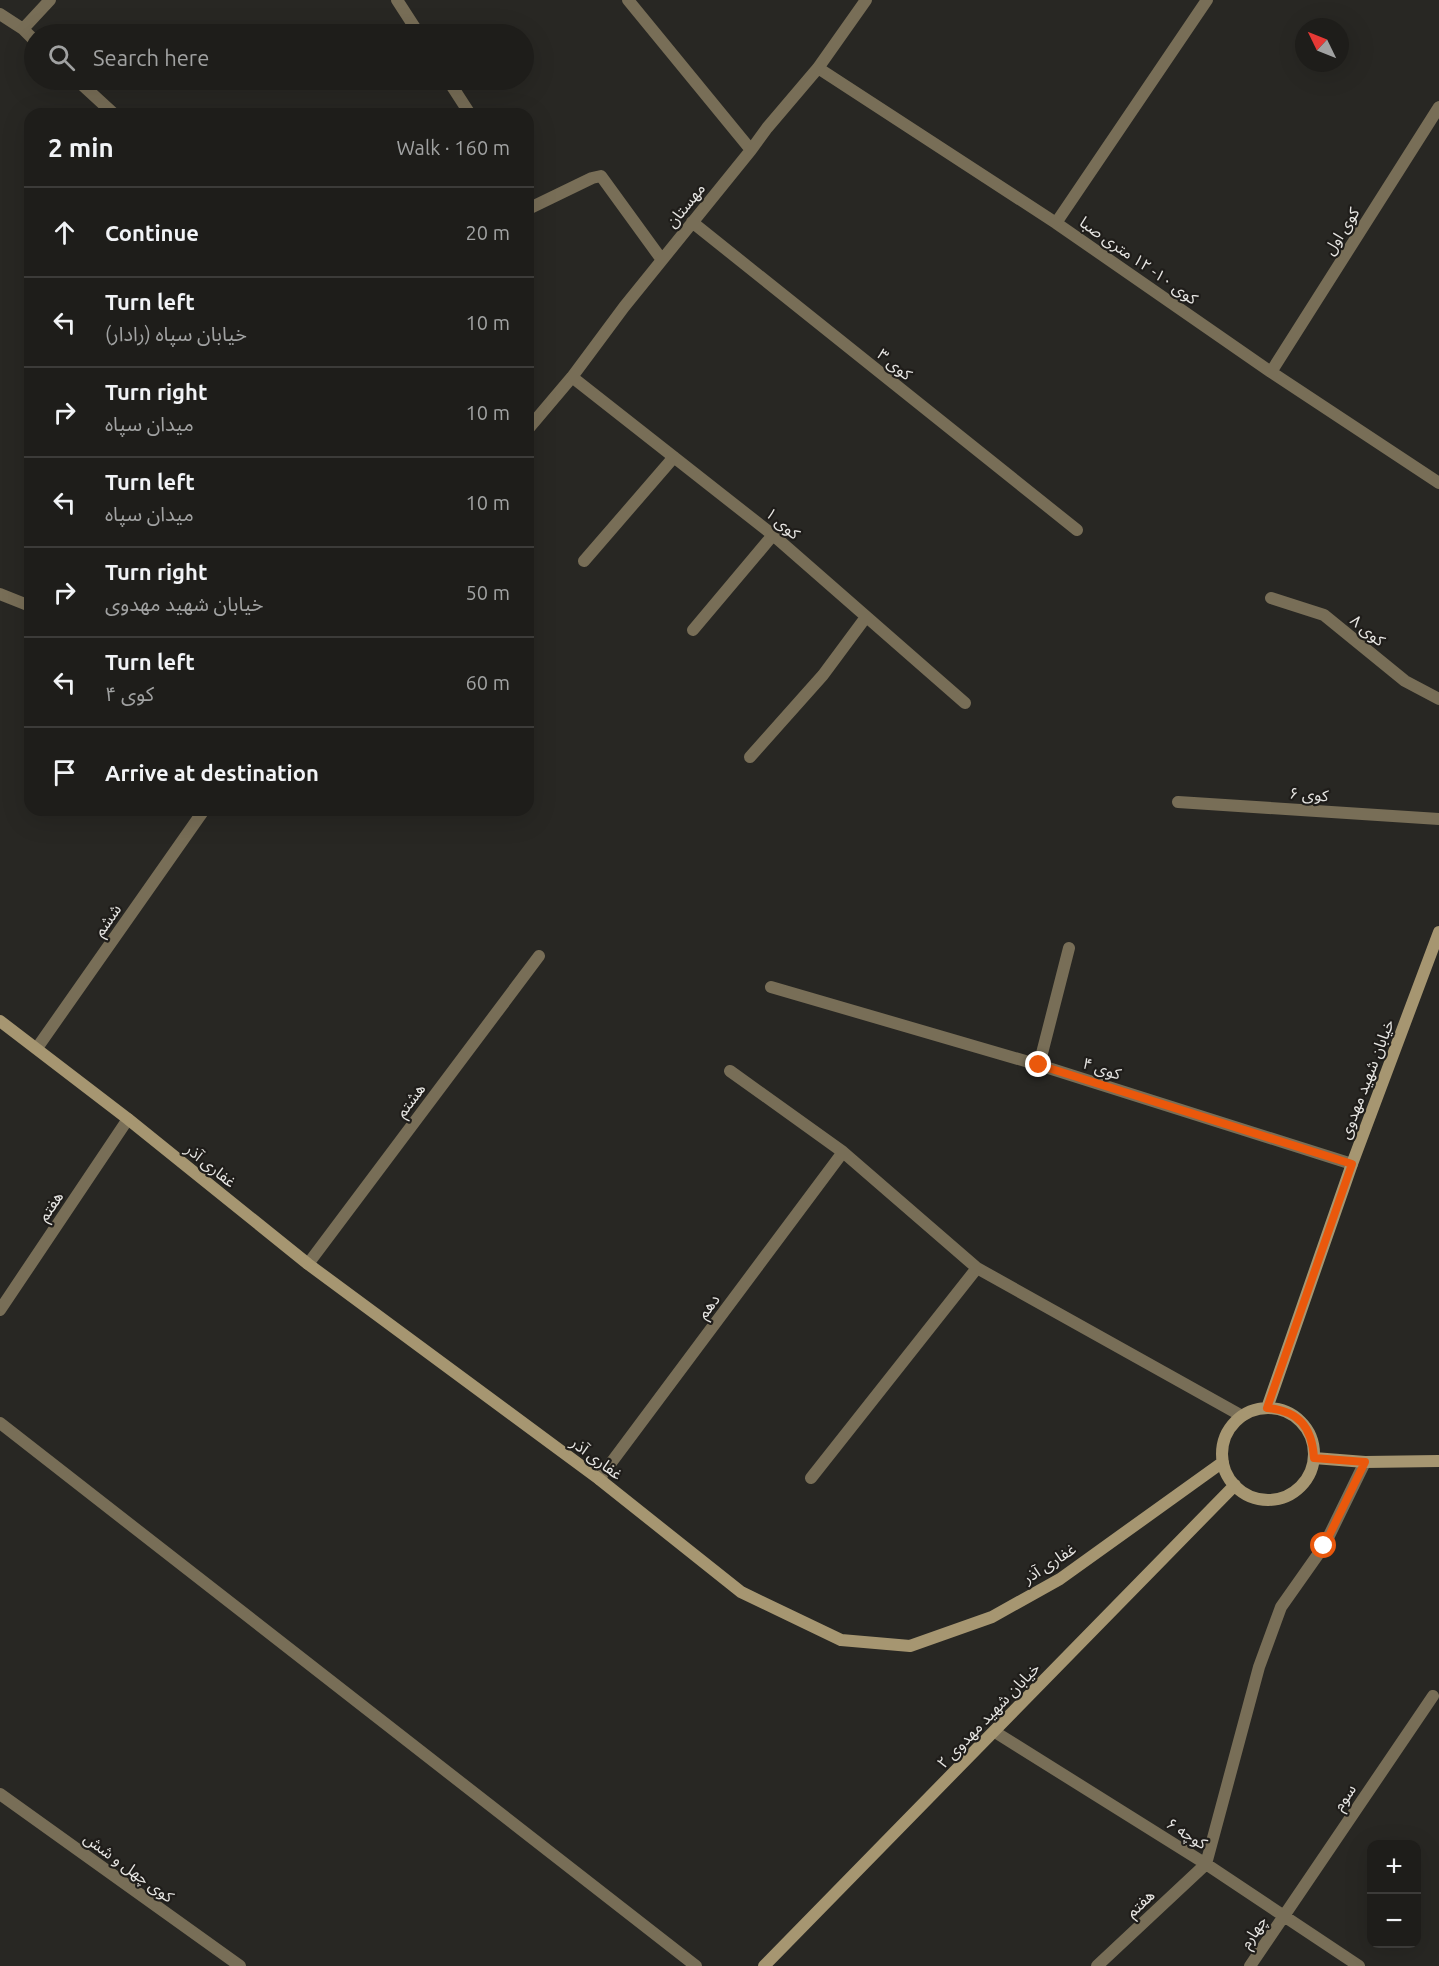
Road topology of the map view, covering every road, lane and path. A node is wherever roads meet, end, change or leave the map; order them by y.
1 (50, 0) edge
2 (397, 0) edge
3 (628, 0) edge
4 (866, 0) edge
5 (1207, 0) edge
6 (0, 15) edge
7 (28, 24) edge
8 (413, 24) edge
9 (23, 29) edge
10 (818, 68) junction
11 (88, 90) edge
12 (454, 90) edge
13 (1439, 107) edge
14 (107, 108) edge
15 (466, 108) edge
16 (752, 150) junction
17 (534, 205) edge
18 (692, 222) junction
19 (1056, 223) junction
20 (662, 260) junction
21 (1271, 372) junction
22 (572, 377) junction
23 (534, 422) edge
24 (674, 457) junction
25 (1439, 483) edge
26 (1077, 530) dead end
27 (773, 535) junction
28 (584, 561) dead end
29 (0, 594) edge
30 (1271, 598) dead end
31 (24, 604) edge
32 (866, 617) junction
33 (693, 630) dead end
34 (1439, 699) edge
35 (965, 704) dead end
36 (750, 758) dead end
37 (1178, 802) dead end
38 (200, 816) edge
39 (1439, 819) edge
40 (1439, 932) edge
41 (1069, 948) dead end
42 (539, 956) dead end
43 (771, 987) dead end
44 (0, 1021) edge
45 (37, 1048) junction
46 (1039, 1065) junction
47 (730, 1071) dead end
48 (128, 1119) junction
49 (843, 1152) junction
50 (1352, 1164) junction
51 (308, 1264) junction
52 (977, 1268) junction
53 (0, 1311) edge
54 (1267, 1408) junction
55 (1242, 1416) junction
56 (0, 1423) edge
57 (1314, 1458) junction
58 (1439, 1461) edge
59 (1223, 1462) junction
60 (1365, 1462) junction
61 (811, 1478) dead end
62 (599, 1479) junction
63 (1235, 1485) junction
64 (1432, 1696) dead end
65 (995, 1732) junction
66 (0, 1794) edge
67 (1206, 1864) junction
68 (1282, 1917) junction
69 (240, 1966) edge
70 (696, 1966) edge
71 (764, 1966) edge
72 (1097, 1966) edge
73 (1250, 1966) edge
74 (1359, 1966) edge

1 - 7 street
2 - 8 street
3 - 16 street
4 - 10 street, مهستان
5 - 19 street
6 - 9 street
10 - 16 street, مهستان
10 - 19 street, کوی ۱۰- ۱۲ متری صبا
11 - 14 street
12 - 15 street
13 - 21 street, کوی اول
16 - 18 street, مهستان
17 - 20 street
18 - 20 street, مهستان
18 - 26 street, کوی ۳
19 - 21 street, کوی ۱۰- ۱۲ متری صبا
20 - 22 street, مهستان
21 - 25 street, کوی ۱۰- ۱۲ متری صبا
22 - 23 street, مهستان
22 - 24 street, کوی ۱
24 - 27 street, کوی ۱
24 - 28 street
27 - 32 street, کوی ۱
27 - 33 street
29 - 31 street
30 - 34 street, کوی ۸
32 - 35 street, کوی ۱
32 - 36 street
37 - 39 street, کوی ۶
38 - 45 street, ششم
40 - 50 street, خیابان شهید مهدوی
41 - 46 street
42 - 51 street, هشتم
43 - 46 street, کوی ۴
44 - 45 street, غفاری آذر
45 - 48 street, غفاری آذر
46 - 50 street, کوی ۴
47 - 49 street
48 - 51 street, غفاری آذر
48 - 53 street, هفتم
49 - 52 street
49 - 62 street, دهم
50 - 54 street, خیابان شهید مهدوی
51 - 62 street, غفاری آذر
52 - 55 street
52 - 61 street
54 - 55 street
54 - 57 street
55 - 59 street
56 - 70 street
57 - 60 street
57 - 63 street
58 - 60 street
59 - 62 street, غفاری آذر
59 - 63 street
60 - 67 street
63 - 65 street, خیابان شهید مهدوی ۲
64 - 68 street, سوم
65 - 67 street, کوچه ۶
65 - 71 street, خیابان شهید مهدوی ۲
66 - 69 street, کوی چهل و شش
67 - 68 street, کوچه ۶
67 - 72 street, هفتم
68 - 73 street, چهارم
68 - 74 street, کوچه ۶

